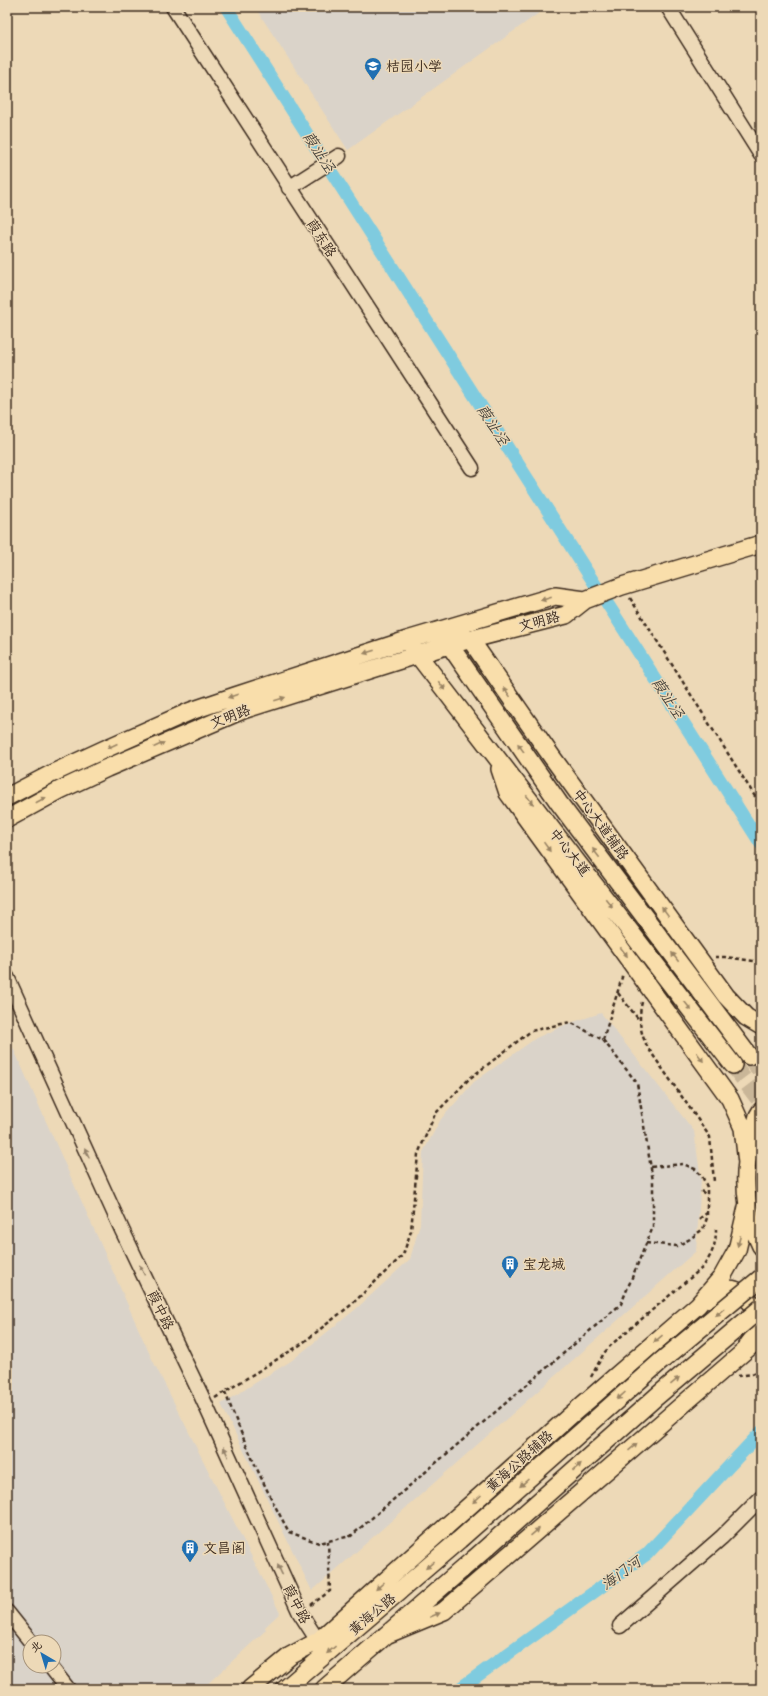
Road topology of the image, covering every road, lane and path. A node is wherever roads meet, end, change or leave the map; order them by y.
1 (173, 7) edge
2 (668, 7) edge
3 (761, 155) edge
4 (339, 156) dead end
5 (289, 188) junction
6 (472, 468) dead end
7 (761, 544) edge
8 (622, 586) junction
9 (585, 600) junction
10 (439, 630) junction
11 (470, 639) junction
12 (407, 640) junction
13 (449, 645) junction
14 (418, 656) junction
15 (495, 754) junction
16 (7, 797) edge
17 (761, 806) edge
18 (7, 819) edge
19 (628, 957) junction
20 (699, 958) junction
21 (761, 962) edge
22 (7, 977) edge
23 (648, 984) junction
24 (618, 992) junction
25 (640, 1021) junction
26 (761, 1026) edge
27 (603, 1040) junction
28 (749, 1056) tunnel mouth
29 (733, 1065) tunnel mouth
30 (761, 1111) edge
31 (747, 1163) junction
32 (651, 1166) junction
33 (714, 1182) dead end
34 (701, 1191) dead end
35 (707, 1196) junction
36 (748, 1202) junction
37 (707, 1213) junction
38 (699, 1219) dead end
39 (716, 1230) dead end
40 (646, 1243) junction
41 (761, 1246) edge
42 (761, 1278) edge
43 (698, 1305) junction
44 (761, 1308) edge
45 (761, 1337) edge
46 (738, 1356) junction
47 (225, 1392) junction
48 (587, 1401) junction
49 (205, 1404) junction
50 (761, 1498) edge
51 (328, 1541) junction
52 (7, 1612) edge
53 (300, 1613) junction
54 (620, 1626) dead end
55 (25, 1634) edge
56 (386, 1635) junction
57 (318, 1641) junction
58 (56, 1674) edge
59 (287, 1687) edge
60 (68, 1689) edge
61 (250, 1689) edge
62 (324, 1689) edge

1 - 5 street, 葭东路
2 - 3 street
4 - 5 street
5 - 6 street, 葭东路
7 - 8 main road
8 - 9 main road
8 - 17 path
9 -> 10 main road, 文明路
9 - 11 main road, 文明路
10 - 11 main road
10 - 12 main road, 文明路
10 - 13 main road, 中心大道
11 - 13 main road, 文明路
20 -> 11 main road, 中心大道辅路
12 - 14 main road, 中心大道
12 -> 16 main road, 文明路
13 - 14 main road, 文明路
28 -> 13 main road, 中心大道
14 -> 15 main road, 中心大道
18 -> 14 main road, 文明路
15 -> 19 main road
15 -> 29 main road, 中心大道
19 - 23 main road
19 - 24 path
20 - 21 path
20 - 26 main road, 中心大道辅路
49 -> 22 street, 葭中路
23 - 25 path
23 -> 31 main road
24 - 25 path
24 - 27 path
25 - 33 path
27 - 32 path
27 - 47 path
30 - 31 main road
31 - 36 main road
32 - 35 path
32 - 40 path
34 - 35 path
35 - 37 path
36 - 41 main road
36 -> 43 main road, 黄海公路辅路
37 - 38 path
37 - 40 path
39 - 48 path
40 - 51 path
42 -> 59 main road, 黄海公路, bridge
43 - 46 main road
43 -> 48 main road, 黄海公路辅路
56 -> 44 main road, 黄海公路, bridge
45 - 46 main road
56 -> 46 main road
47 - 49 path
47 - 51 path
48 -> 57 main road, 黄海公路辅路
53 -> 49 street, 葭中路
50 - 54 street
51 - 53 path
52 - 55 street
53 - 57 street, 葭中路
56 - 62 main road, 黄海公路
57 - 59 main road
57 - 61 main road, 黄海公路辅路
58 - 60 street

